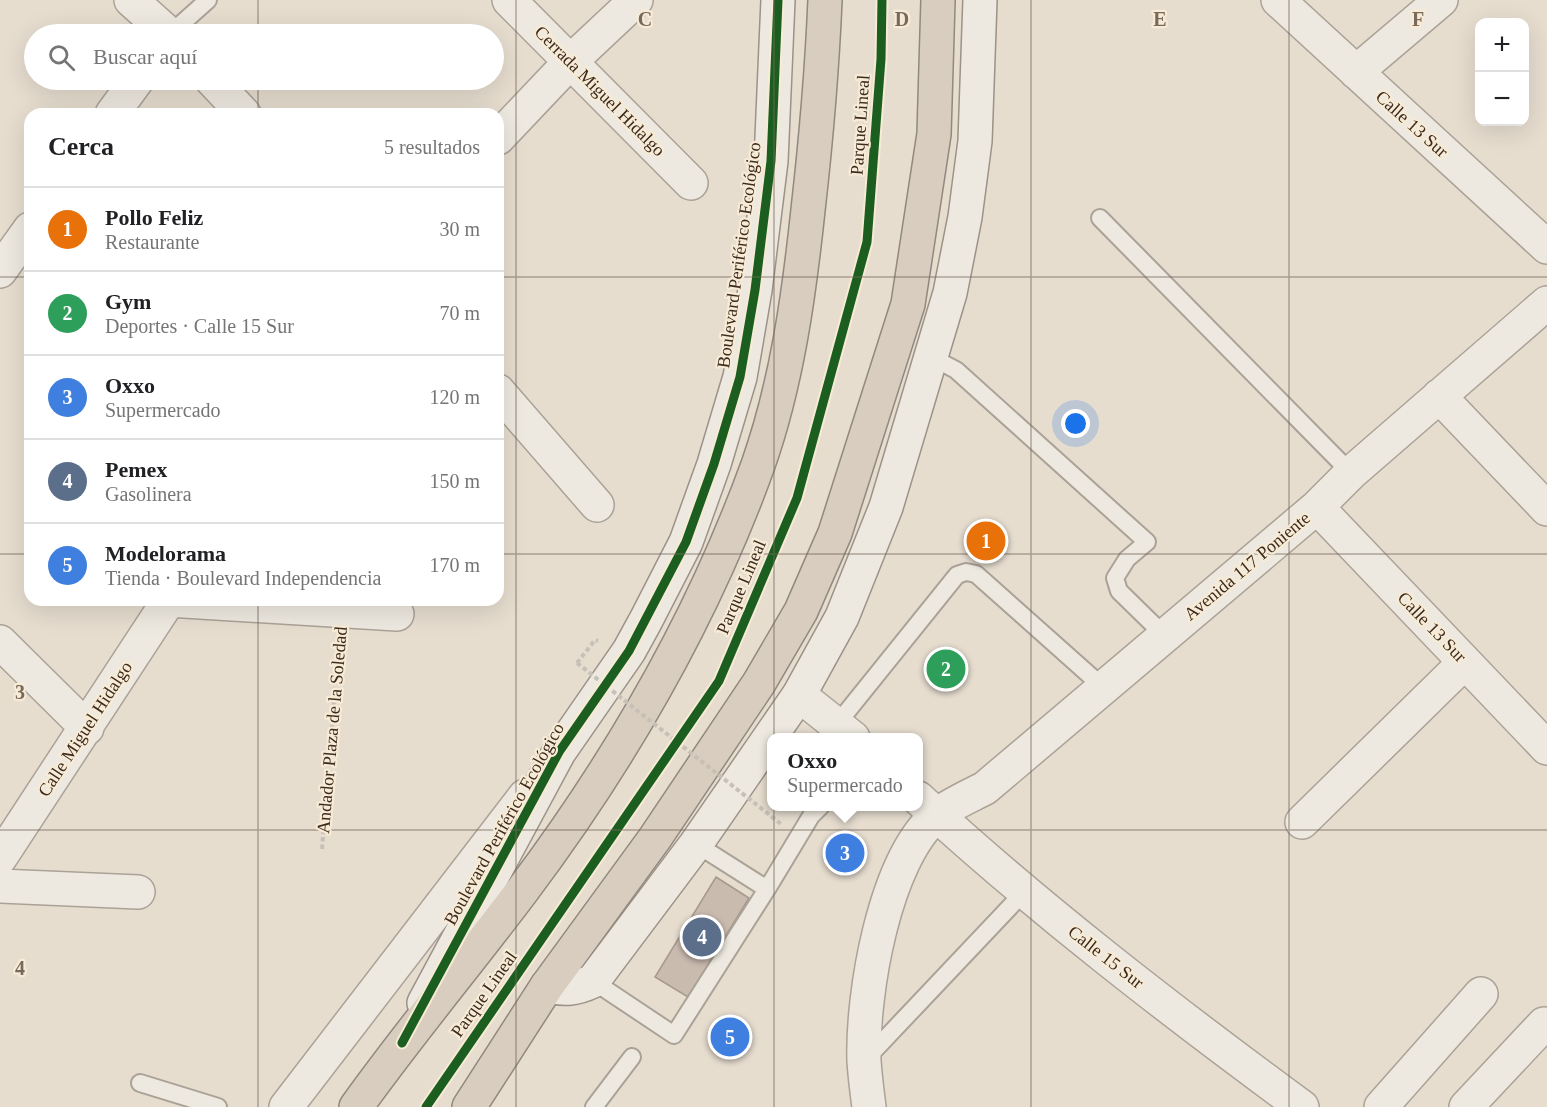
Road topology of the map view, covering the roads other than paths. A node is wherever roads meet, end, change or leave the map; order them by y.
1 (131, 0) edge
2 (208, 0) edge
3 (509, 0) edge
4 (636, 0) edge
5 (778, 0) edge
6 (825, 0) edge
7 (938, 0) edge
8 (980, 0) edge
9 (1278, 0) edge
10 (1441, 0) edge
11 (158, 24) edge
12 (180, 24) edge
13 (571, 61) junction
14 (1356, 72) junction
15 (130, 90) edge
16 (221, 90) edge
17 (116, 108) edge
18 (238, 108) edge
19 (504, 132) edge
20 (691, 183) dead end
21 (1100, 218) dead end
22 (24, 237) edge
23 (1547, 247) edge
24 (0, 271) edge
25 (1547, 303) edge
26 (931, 357) junction
27 (1439, 396) junction
28 (504, 398) edge
29 (1351, 473) junction
30 (597, 505) dead end
31 (1317, 507) junction
32 (1547, 509) edge
33 (165, 606) edge
34 (263, 606) edge
35 (397, 614) dead end
36 (1165, 636) junction
37 (0, 642) edge
38 (1465, 662) junction
39 (1104, 688) junction
40 (799, 695) junction
41 (87, 728) junction
42 (845, 731) edge
43 (773, 733) edge
44 (767, 741) edge
45 (1547, 748) edge
46 (559, 752) junction
47 (928, 806) edge
48 (817, 811) edge
49 (1302, 822) dead end
50 (696, 844) junction
51 (0, 858) edge
52 (0, 886) edge
53 (767, 888) junction
54 (138, 892) dead end
55 (1024, 892) junction
56 (593, 981) junction
57 (547, 986) junction
58 (1481, 994) dead end
59 (1544, 1024) dead end
60 (402, 1043) junction
61 (632, 1057) dead end
62 (864, 1061) junction
63 (140, 1083) dead end
64 (218, 1107) edge
65 (286, 1107) edge
66 (356, 1107) edge
67 (469, 1107) edge
68 (594, 1107) edge
69 (869, 1107) edge
70 (1302, 1107) edge
71 (1381, 1107) edge
72 (1466, 1107) edge

1 - 11 street
2 - 12 lane
3 - 13 street, Cerrada Miguel Hidalgo
4 - 13 street
5 - 46 street, Boulevard Periférico Ecológico
6 - 60 highway, Boulevard Periférico Ecológico
7 - 57 highway
8 - 26 street
9 - 14 street, Calle 13 Sur
10 - 14 street
13 - 19 street
13 - 20 street, Cerrada Miguel Hidalgo
14 - 23 street, Calle 13 Sur
15 - 17 street
16 - 18 street
21 - 29 lane
22 - 24 street
25 - 27 street, Avenida 117 Poniente
26 - 36 lane
26 - 40 street
27 - 29 street, Avenida 117 Poniente
27 - 32 street
28 - 30 street
29 - 31 street, Avenida 117 Poniente
31 - 36 street, Avenida 117 Poniente
31 - 38 street, Calle 13 Sur
33 - 41 street, Calle Miguel Hidalgo
34 - 35 street
36 - 39 street, Avenida 117 Poniente
37 - 41 street
38 - 45 street, Calle 13 Sur
38 - 49 street
39 - 42 lane
39 - 47 street, Avenida 117 Poniente
40 - 42 street
40 - 43 street
41 - 51 street, Calle Miguel Hidalgo
44 - 50 street
46 - 60 street, Boulevard Periférico Ecológico
46 - 65 street
47 - 55 street, Calle 15 Sur
47 - 62 street
48 - 53 lane
50 - 53 lane
50 - 56 street
52 - 54 street
53 - 56 lane
55 - 62 lane
55 - 70 street, Calle 15 Sur
56 - 57 street
57 - 67 highway
58 - 71 street
59 - 72 street
60 - 66 highway, Boulevard Periférico Ecológico
61 - 68 lane
62 - 69 street
63 - 64 lane

